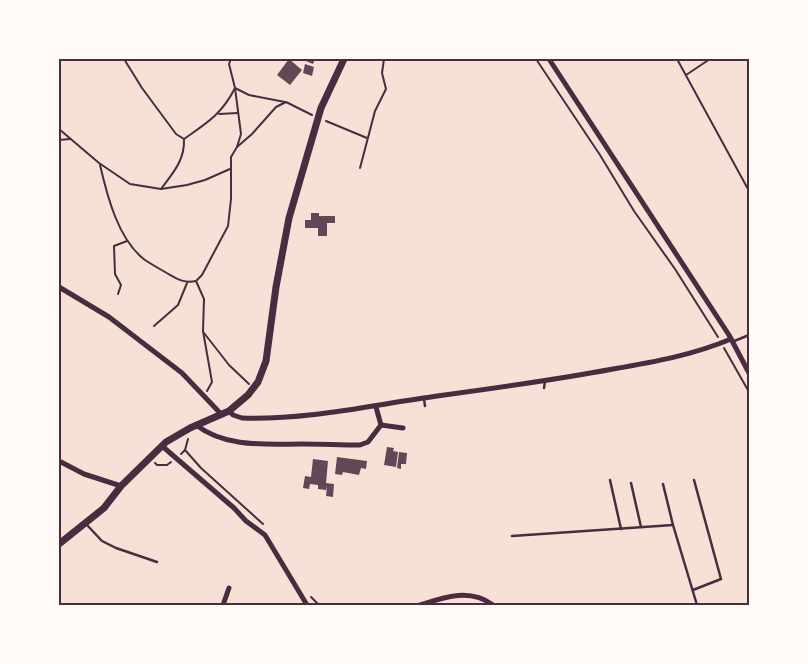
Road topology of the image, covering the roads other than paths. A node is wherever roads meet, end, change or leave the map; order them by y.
1 (344, 59) edge
2 (549, 59) edge
3 (59, 287) edge
4 (749, 335) edge
5 (731, 340) junction
6 (749, 373) edge
7 (545, 381) junction
8 (544, 388) dead end
9 (424, 398) junction
10 (426, 406) dead end
11 (376, 407) junction
12 (229, 411) junction
13 (222, 415) junction
14 (196, 425) junction
15 (381, 425) junction
16 (403, 428) dead end
17 (162, 446) junction
18 (59, 461) edge
19 (610, 480) dead end
20 (694, 480) dead end
21 (631, 483) dead end
22 (663, 484) dead end
23 (121, 486) junction
24 (86, 524) junction
25 (673, 525) junction
26 (641, 527) junction
27 (621, 529) junction
28 (512, 536) dead end
29 (59, 544) edge
30 (157, 562) dead end
31 (229, 588) dead end
32 (692, 590) junction
33 (223, 605) edge
34 (308, 605) edge
35 (420, 605) edge
36 (493, 605) edge
37 (697, 605) edge

1 - 12 street
2 - 5 street
3 - 13 street
4 - 5 lane
5 - 6 street
5 - 7 street
7 - 8 lane
7 - 9 street
9 - 10 lane
9 - 11 street
11 - 12 street
11 - 15 street
12 - 13 street
13 - 14 street
14 - 15 street
14 - 17 street
15 - 16 street
17 - 23 street
17 - 34 street
18 - 23 street
19 - 27 lane
20 - 32 lane
21 - 26 lane
22 - 25 lane
23 - 24 street
24 - 29 street
24 - 30 lane
25 - 26 lane
25 - 32 lane
26 - 27 lane
27 - 28 lane
31 - 33 street
32 - 37 lane
35 - 36 street

